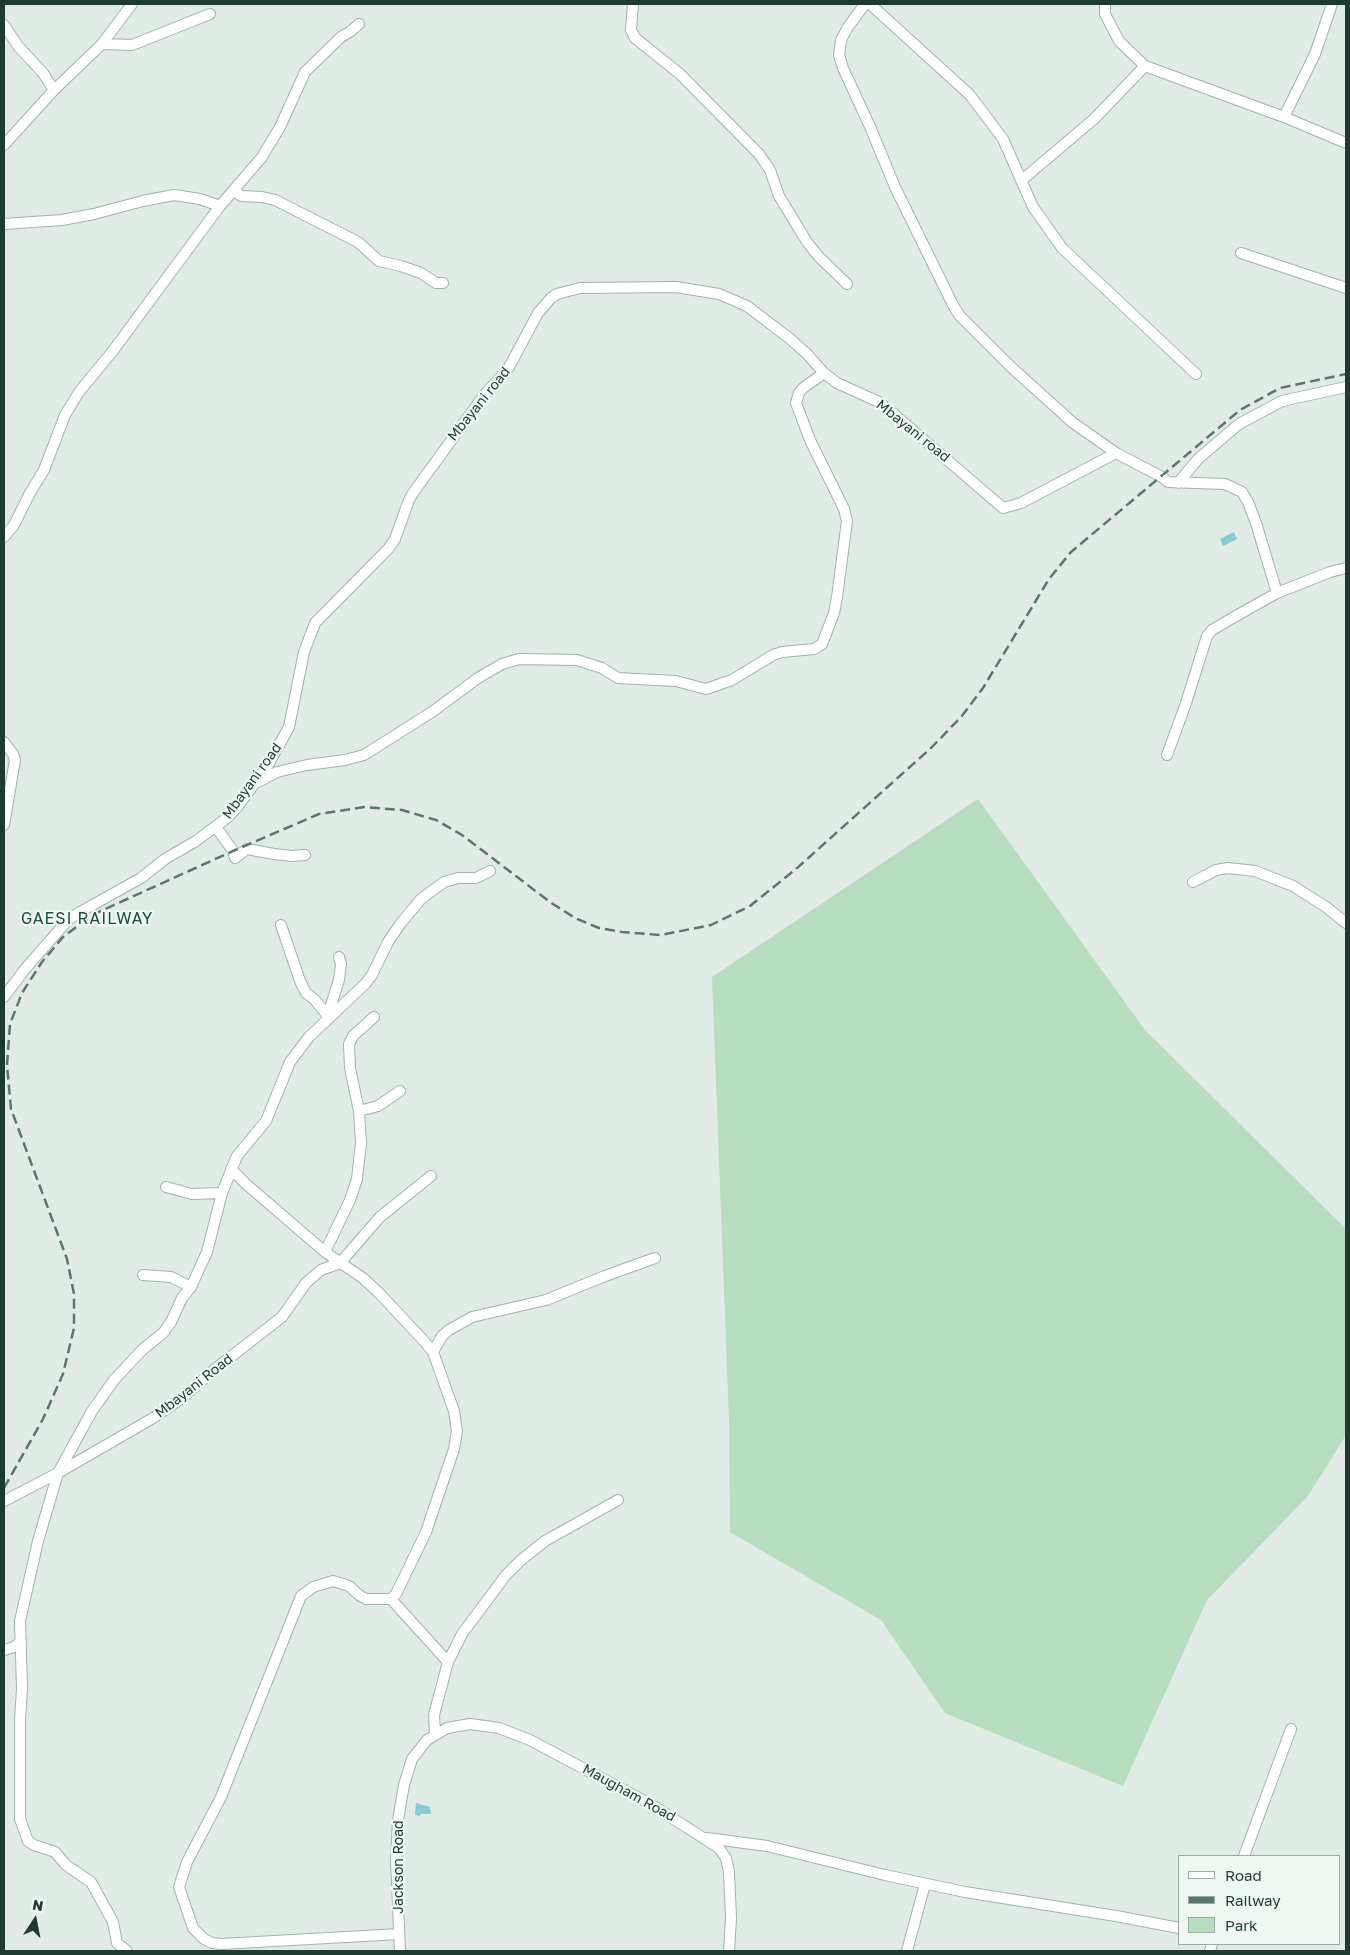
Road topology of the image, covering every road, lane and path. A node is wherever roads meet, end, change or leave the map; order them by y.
1 (132, 4) edge
2 (633, 4) edge
3 (865, 4) edge
4 (870, 4) edge
5 (1105, 4) edge
6 (1332, 4) edge
7 (210, 14) dead end
8 (359, 24) dead end
9 (4, 25) edge
10 (102, 44) junction
11 (1145, 66) junction
12 (54, 90) junction
13 (1284, 117) junction
14 (1346, 143) edge
15 (4, 145) edge
16 (1022, 180) junction
17 (234, 190) junction
18 (220, 206) junction
19 (4, 224) edge
20 (1241, 253) dead end
21 (443, 283) dead end
22 (847, 284) dead end
23 (1346, 288) edge
24 (824, 373) junction
25 (1196, 374) dead end
26 (1346, 387) edge
27 (1116, 453) junction
28 (1178, 483) junction
29 (4, 536) edge
30 (1346, 568) edge
31 (1278, 594) junction
32 (4, 742) edge
33 (1166, 755) dead end
34 (252, 785) junction
35 (4, 825) edge
36 (216, 827) junction
37 (305, 855) dead end
38 (490, 871) dead end
39 (1193, 882) dead end
40 (1346, 923) edge
41 (281, 925) dead end
42 (339, 957) dead end
43 (4, 997) edge
44 (374, 1017) dead end
45 (327, 1019) junction
46 (400, 1091) dead end
47 (359, 1111) junction
48 (231, 1169) junction
49 (431, 1176) dead end
50 (166, 1187) dead end
51 (222, 1192) junction
52 (325, 1252) junction
53 (655, 1258) dead end
54 (340, 1263) junction
55 (142, 1276) dead end
56 (191, 1286) junction
57 (433, 1352) junction
58 (58, 1473) junction
59 (618, 1500) dead end
60 (4, 1501) edge
61 (391, 1599) junction
62 (21, 1642) junction
63 (4, 1650) edge
64 (448, 1662) junction
65 (1291, 1730) dead end
66 (435, 1734) junction
67 (706, 1838) junction
68 (1244, 1855) edge
69 (925, 1884) junction
70 (1178, 1928) edge
71 (399, 1934) junction
72 (218, 1948) edge
73 (127, 1951) edge
74 (400, 1951) edge
75 (729, 1951) edge
76 (907, 1951) edge

1 - 10 street
2 - 22 street
3 - 27 street
4 - 16 street
5 - 11 street
6 - 13 street
7 - 10 street
8 - 17 street
9 - 12 street
10 - 12 street
11 - 13 street
11 - 16 street
12 - 15 street
13 - 14 street
16 - 25 street
17 - 18 street
17 - 21 street
18 - 19 street
18 - 29 street
20 - 23 street
24 - 27 street, Mbayani road
24 - 34 street, Mbayani road
24 - 34 street
26 - 28 street
27 - 28 street
28 - 31 street
30 - 31 street
31 - 33 street
32 - 35 street
34 - 36 street, Mbayani road
36 - 37 street
36 - 43 street, Mbayani road
38 - 45 street
39 - 40 street
41 - 45 street
42 - 45 street
44 - 47 street
45 - 48 street
46 - 47 street
47 - 52 street
48 - 51 street
48 - 52 street
49 - 54 street
50 - 51 street
51 - 56 street
52 - 54 street
53 - 57 street
54 - 57 street
54 - 58 street, Mbayani Road
55 - 56 street
56 - 58 street
57 - 61 street
58 - 60 street, Mbayani Road
58 - 62 street
59 - 64 street
61 - 64 street
61 - 72 street
62 - 63 street
62 - 73 street
64 - 66 street
65 - 68 street
66 - 67 street, Maugham Road
66 - 71 street, Jackson Road
67 - 69 street
67 - 75 street, Maugham Road
69 - 70 street
69 - 76 street
71 - 72 street
71 - 74 street, Jackson Road

